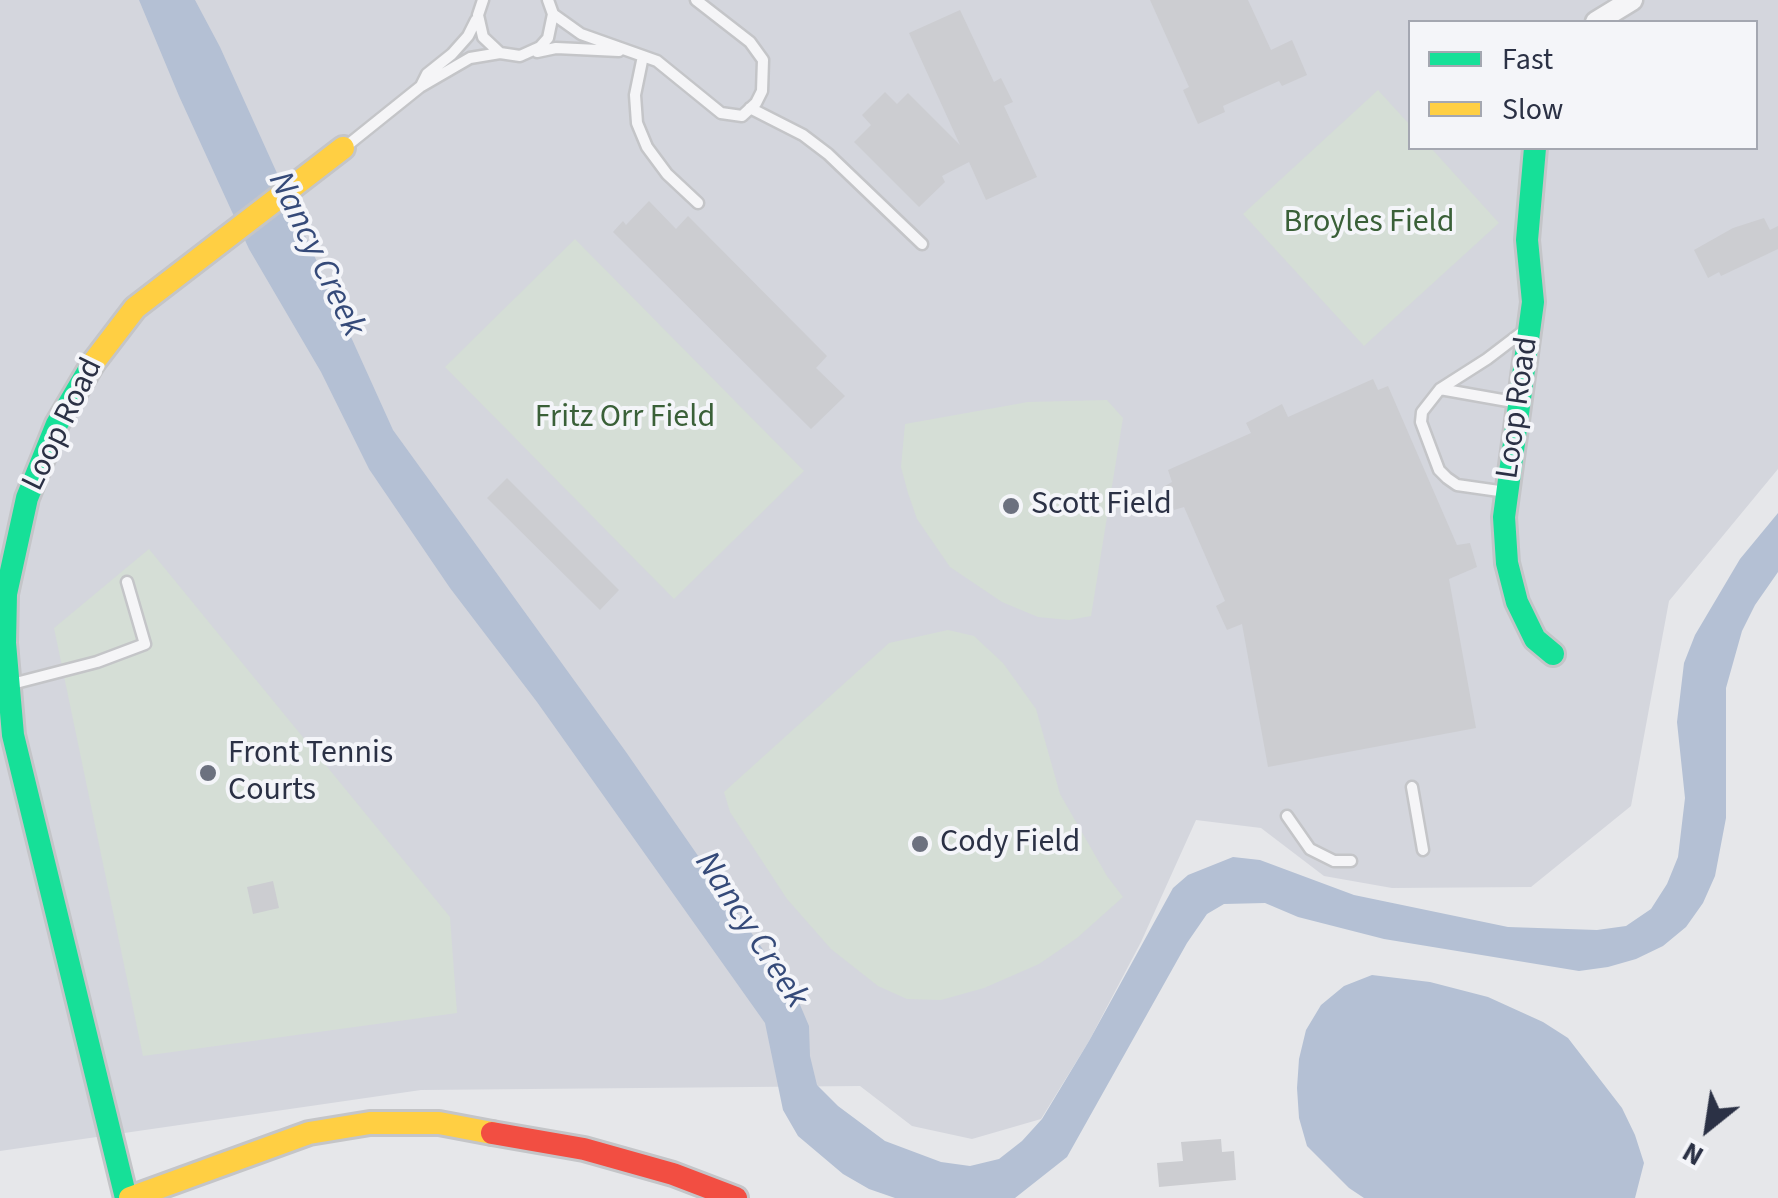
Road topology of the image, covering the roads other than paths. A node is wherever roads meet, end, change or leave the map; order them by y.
1 (483, 0) edge
2 (548, 0) edge
3 (696, 0) edge
4 (1632, 0) edge
5 (553, 14) junction
6 (478, 15) junction
7 (1599, 20) edge
8 (630, 52) junction
9 (500, 53) junction
10 (530, 54) junction
11 (643, 56) junction
12 (420, 87) junction
13 (750, 108) junction
14 (343, 148) joint
15 (1535, 150) edge
16 (698, 203) dead end
17 (922, 244) dead end
18 (1531, 326) junction
19 (1440, 389) junction
20 (1520, 404) junction
21 (1507, 492) junction
22 (127, 582) dead end
23 (1553, 654) dead end
24 (6, 686) junction
25 (1412, 788) dead end
26 (1287, 816) dead end
27 (1423, 850) dead end
28 (1351, 861) dead end
29 (128, 1198) edge
30 (736, 1198) edge

1 - 6 lane, Loop Road
2 - 5 lane
3 - 13 lane
4 - 7 street
5 - 8 lane
5 - 10 lane
6 - 9 lane
6 - 12 lane, Loop Road
8 - 10 lane, Loop Road
8 - 11 lane
9 - 10 lane, Loop Road
9 - 12 lane, Loop Road
11 - 13 lane
11 - 16 lane
12 - 14 lane, Loop Road
13 - 17 lane
14 - 24 street, Loop Road
15 - 18 street, Loop Road
18 - 19 lane
18 - 20 street, Loop Road
19 - 20 lane
19 - 21 lane
20 - 21 street, Loop Road
21 - 23 street, Loop Road
22 - 24 lane
24 - 29 street, Loop Road
25 - 27 lane
26 - 28 lane
29 - 30 street

